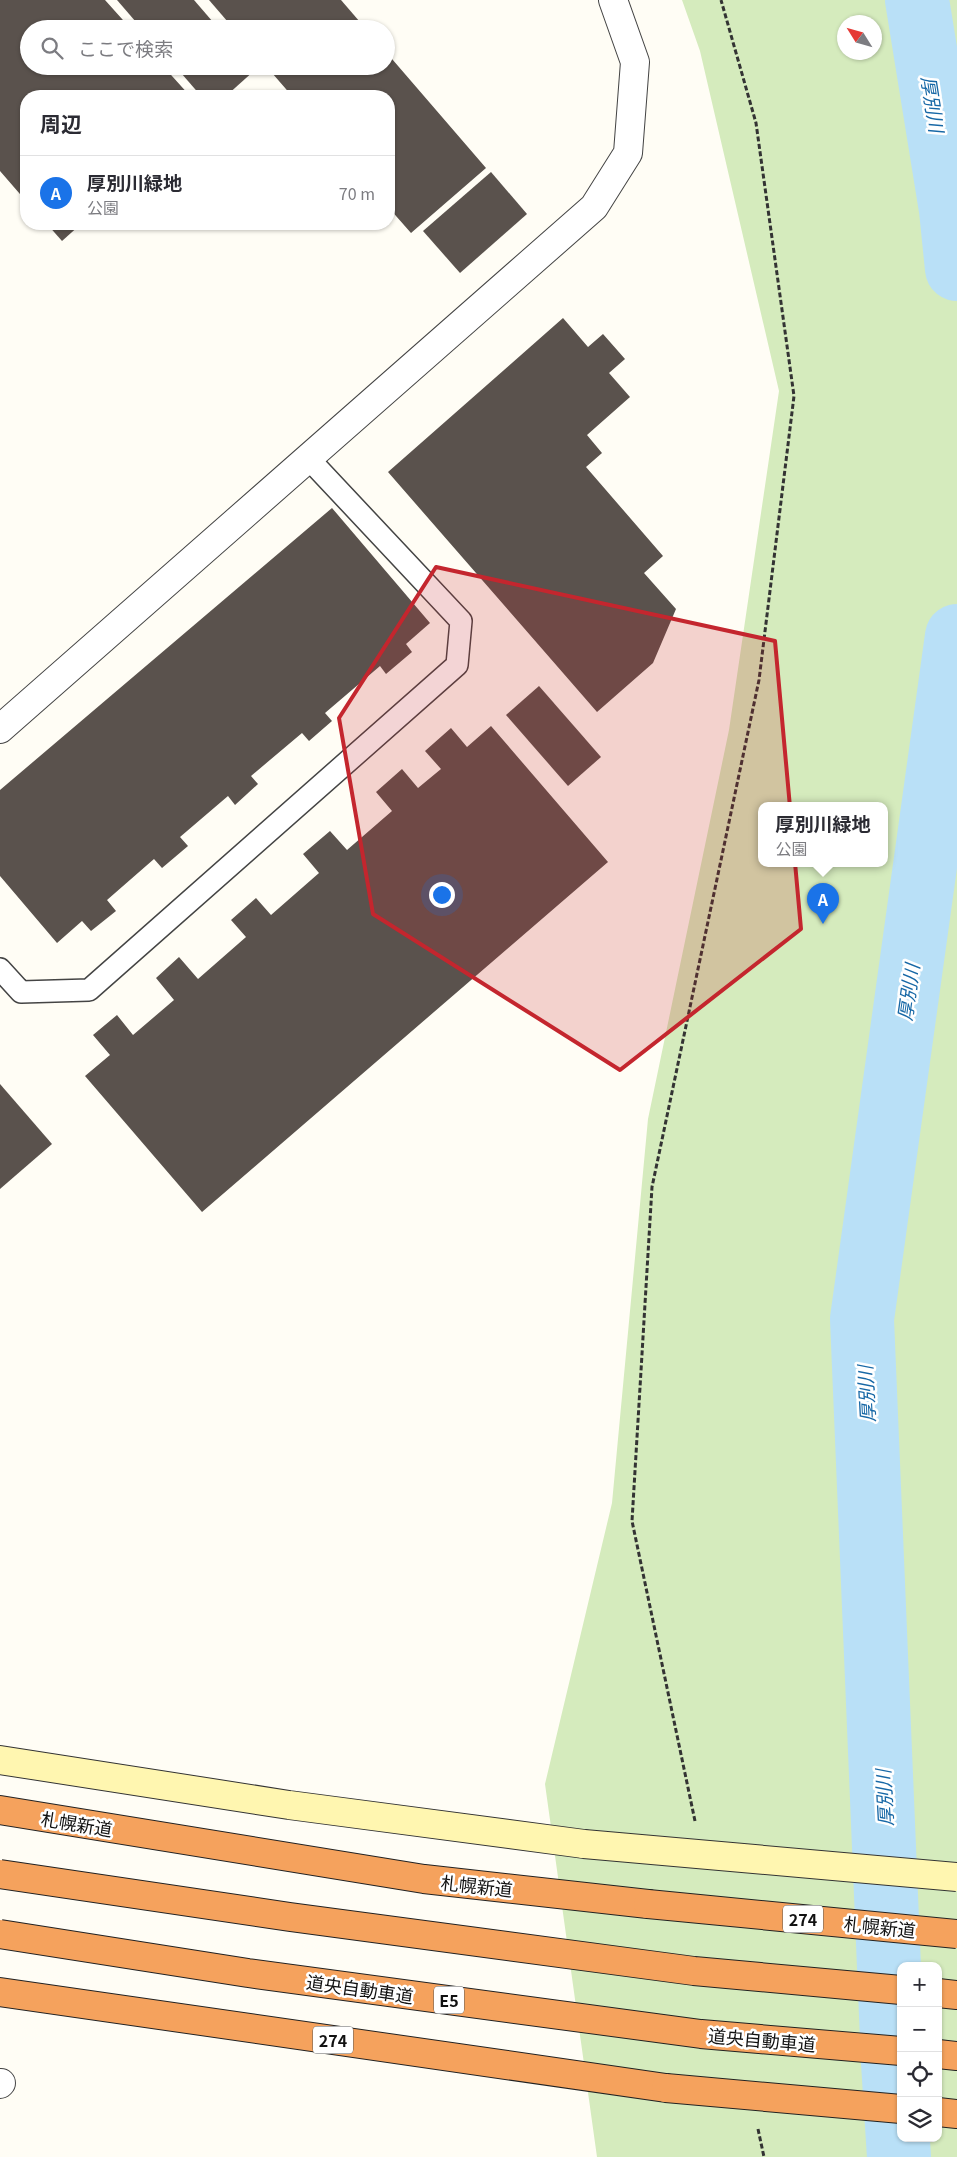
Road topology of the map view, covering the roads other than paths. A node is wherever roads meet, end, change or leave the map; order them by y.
1 (613, 0) edge
2 (308, 458) junction
3 (0, 729) edge
4 (0, 970) edge
5 (0, 1760) edge
6 (0, 1810) edge
7 (0, 1874) edge
8 (957, 1877) edge
9 (0, 1934) edge
10 (957, 1934) edge
11 (897, 1990) edge
12 (0, 1992) edge
13 (942, 1993) edge
14 (957, 1995) edge
15 (897, 2051) edge
16 (942, 2054) edge
17 (957, 2056) edge
18 (897, 2109) edge
19 (942, 2112) edge
20 (957, 2114) edge

1 - 2 street
2 - 3 street
2 - 4 lane
5 - 8 street, bridge
6 - 10 highway, 札幌新道 / 274, bridge
7 - 11 highway, bridge
9 - 15 highway, 道央自動車道 / E5, bridge
12 - 18 highway, 274, bridge
13 - 14 highway
16 - 17 highway
19 - 20 highway

